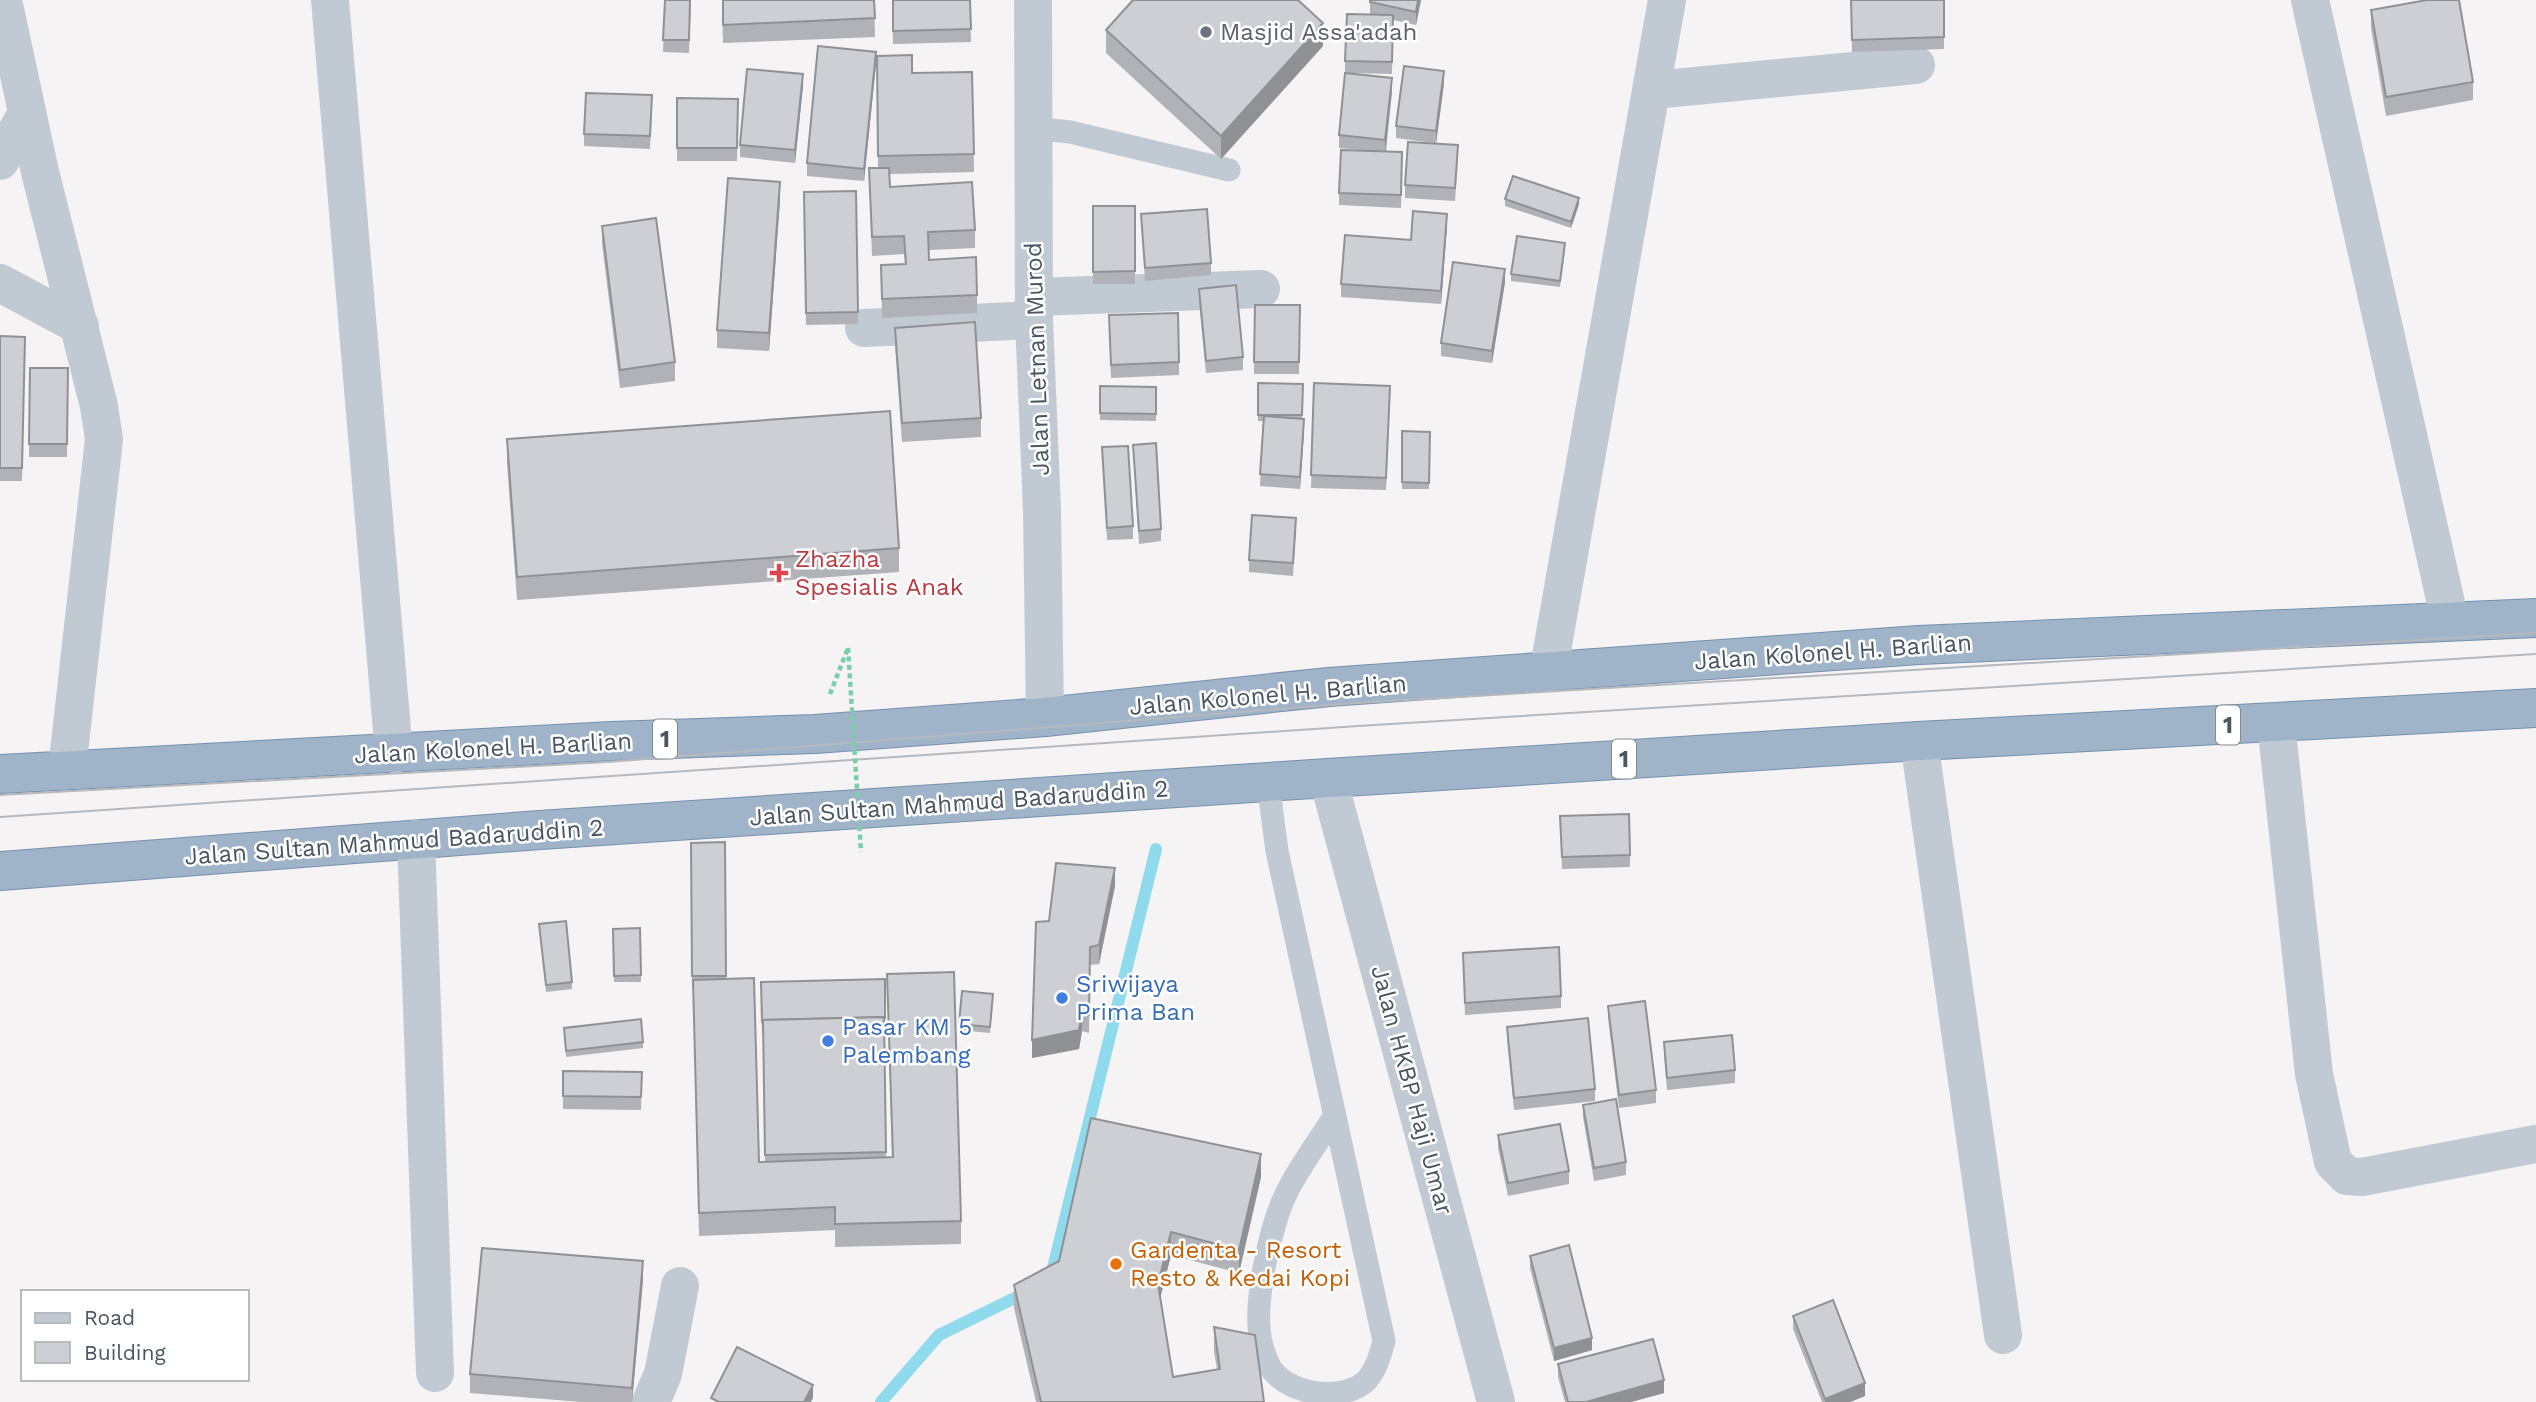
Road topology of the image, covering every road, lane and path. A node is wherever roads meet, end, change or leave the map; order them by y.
1 (3, 0) edge
2 (330, 0) edge
3 (1032, 0) edge
4 (1667, 0) edge
5 (2310, 0) edge
6 (1916, 65) dead end
7 (1653, 90) junction
8 (27, 113) junction
9 (1032, 128) junction
10 (0, 161) edge
11 (1229, 170) dead end
12 (0, 283) edge
13 (1261, 289) dead end
14 (1034, 309) junction
15 (80, 326) junction
16 (864, 328) dead end
17 (2536, 618) edge
18 (2450, 621) junction
19 (848, 648) dead end
20 (1548, 673) junction
21 (2536, 708) edge
22 (1045, 717) junction
23 (2276, 723) junction
24 (1919, 741) junction
25 (394, 754) junction
26 (67, 770) junction
27 (0, 774) edge
28 (1328, 778) junction
29 (1268, 783) junction
30 (416, 839) junction
31 (861, 852) dead end
32 (0, 871) edge
33 (1333, 1118) junction
34 (2536, 1144) edge
35 (680, 1286) dead end
36 (2003, 1335) dead end
37 (435, 1373) dead end
38 (651, 1402) edge
39 (1496, 1402) edge

1 - 8 street
2 - 25 street
3 - 9 street, Jalan Letnan Murod
4 - 7 street
5 - 18 street
6 - 7 street
7 - 20 street
8 - 10 street
8 - 15 street
9 - 11 lane
9 - 14 street, Jalan Letnan Murod
12 - 15 street
13 - 14 street
14 - 16 street
14 - 22 street, Jalan Letnan Murod
15 - 26 street
17 - 18 highway, Jalan Kolonel H. Barlian / 1
18 - 20 highway, Jalan Kolonel H. Barlian / 1
19 - 31 path, bridge
20 - 22 highway, Jalan Kolonel H. Barlian / 1
21 - 23 highway, 1
22 - 25 highway, Jalan Kolonel H. Barlian / 1
23 - 24 highway, 1
23 - 34 street
24 - 28 highway, Jalan Sultan Mahmud Badaruddin 2 / 1
24 - 36 street
25 - 26 highway, Jalan Kolonel H. Barlian / 1
26 - 27 highway, Jalan Kolonel H. Barlian / 1
28 - 29 highway, Jalan Sultan Mahmud Badaruddin 2 / 1
28 - 39 street, Jalan HKBP Haji Umar
29 - 30 highway, Jalan Sultan Mahmud Badaruddin 2 / 1
29 - 33 lane
30 - 32 highway, Jalan Sultan Mahmud Badaruddin 2 / 1
30 - 37 street
33 - 33 lane
35 - 38 street

